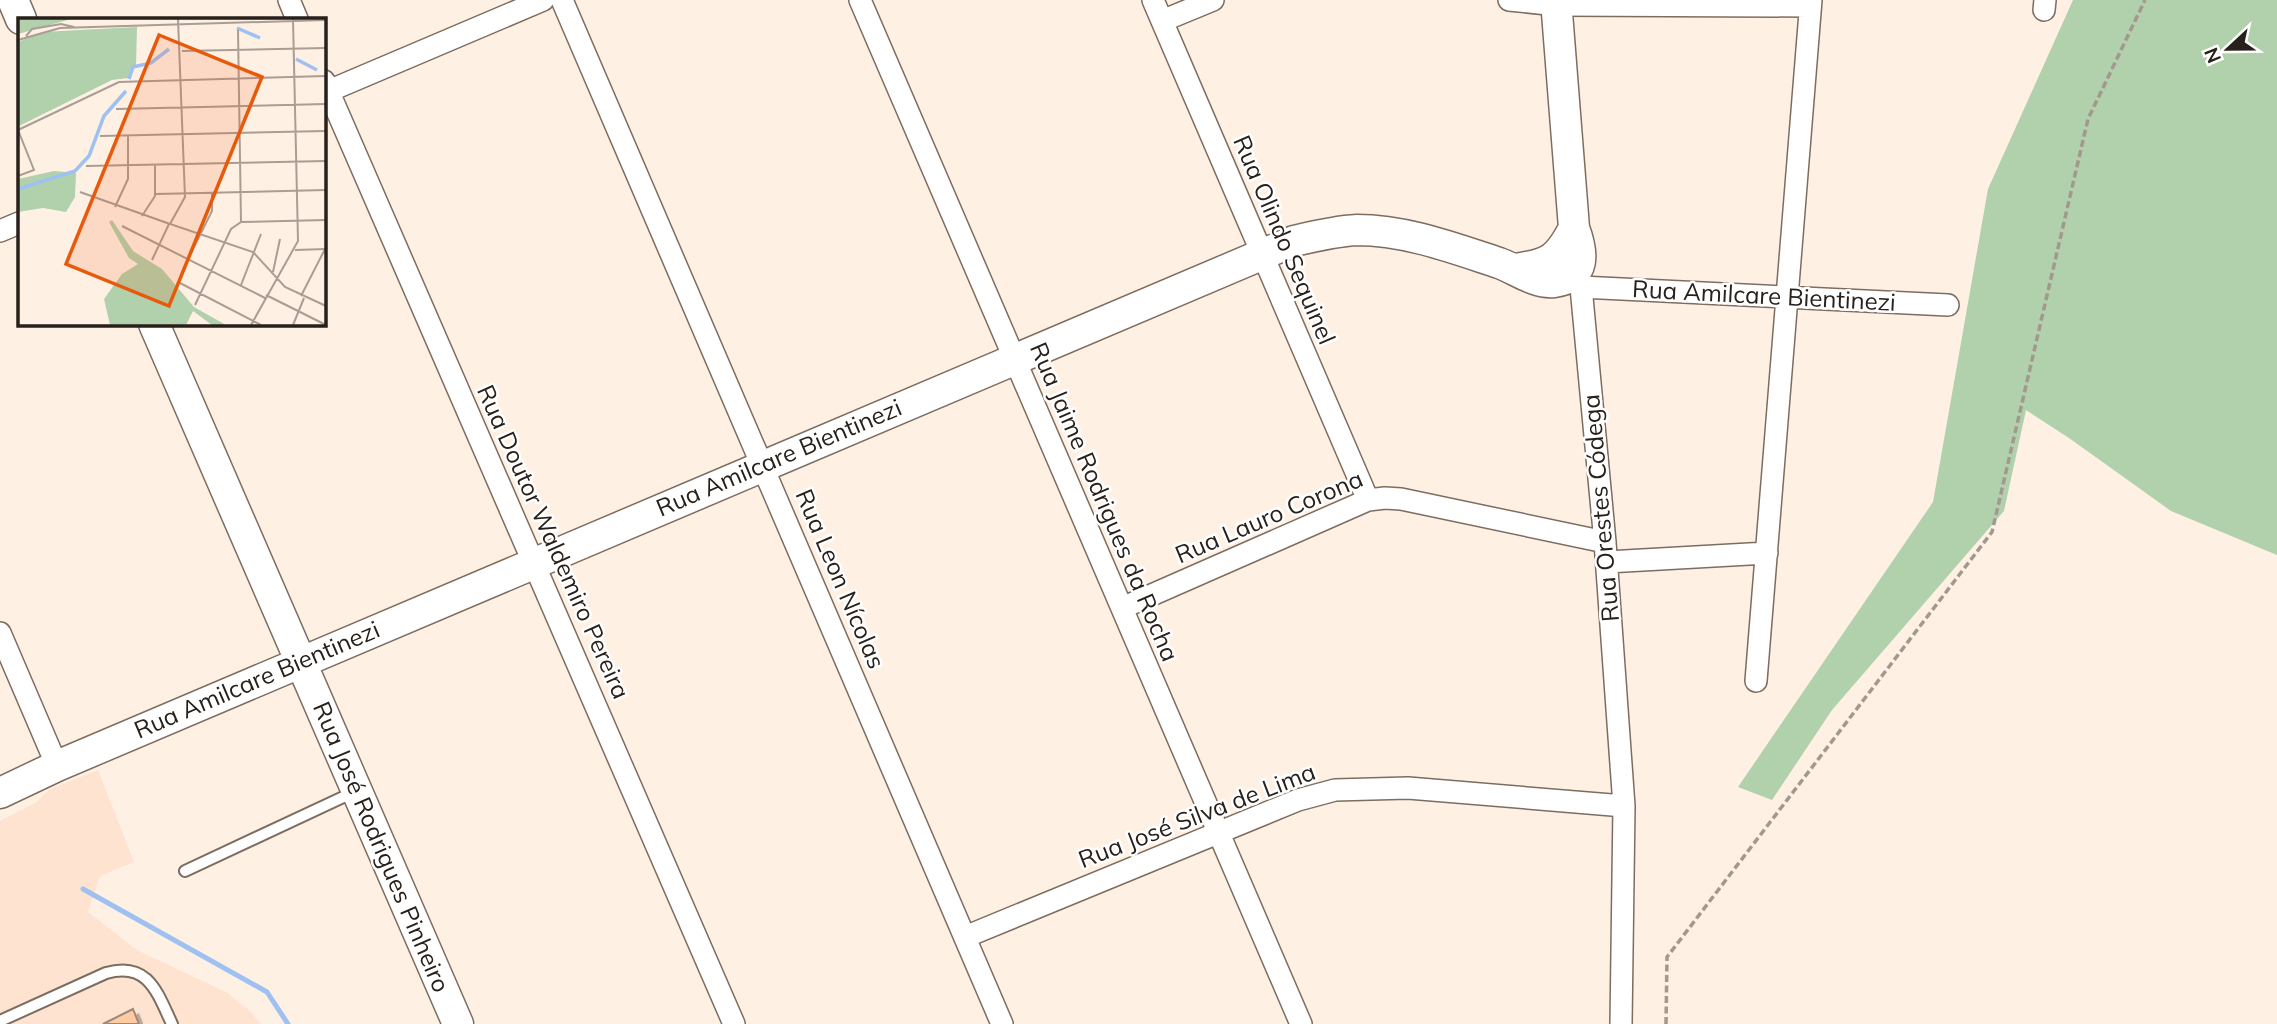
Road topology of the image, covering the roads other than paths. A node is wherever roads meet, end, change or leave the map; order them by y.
1 (13, 0) edge
2 (289, 0) edge
3 (543, 0) edge
4 (562, 0) edge
5 (860, 0) edge
6 (1153, 0) edge
7 (1213, 0) edge
8 (1509, 0) edge
9 (1557, 3) edge
10 (1810, 3) edge
11 (21, 18) edge
12 (297, 18) edge
13 (1162, 21) junction
14 (326, 88) edge
15 (326, 90) edge
16 (18, 223) edge
17 (1574, 228) junction
18 (0, 231) edge
19 (1262, 253) junction
20 (1515, 268) junction
21 (1576, 281) junction
22 (1787, 298) junction
23 (1948, 305) dead end
24 (154, 326) edge
25 (1014, 358) junction
26 (762, 465) junction
27 (1367, 500) junction
28 (1606, 552) junction
29 (1767, 553) junction
30 (533, 563) junction
31 (1122, 608) junction
32 (0, 633) edge
33 (301, 662) junction
34 (1756, 681) dead end
35 (57, 766) junction
36 (356, 791) junction
37 (0, 793) edge
38 (1624, 806) junction
39 (1219, 833) junction
40 (185, 871) dead end
41 (965, 937) junction
42 (0, 1021) edge
43 (172, 1024) edge
44 (458, 1024) edge
45 (734, 1024) edge
46 (1003, 1024) edge
47 (1301, 1024) edge
48 (1621, 1024) edge

1 - 11 main road
2 - 12 street
3 - 14 street
4 - 26 street, Rua Leon Nícolas
5 - 25 street, Rua Jaime Rodrigues da Rocha
6 - 13 street, Rua Olindo Sequinel
7 - 13 street
8 - 9 street
9 - 10 street
9 - 17 main road, Rua Orestes Códega
10 - 22 street
13 - 19 street, Rua Olindo Sequinel
15 - 30 street, Rua Doutor Waldemiro Pereira
16 - 18 street
17 - 20 main road
17 - 21 main road, Rua Orestes Códega
19 - 20 main road, Rua Amilcare Bientinezi
19 - 25 main road, Rua Amilcare Bientinezi
19 - 27 street, Rua Olindo Sequinel
20 - 21 main road, Rua Amilcare Bientinezi
21 - 22 street, Rua Amilcare Bientinezi
21 - 28 street, Rua Orestes Códega
22 - 23 street, Rua Amilcare Bientinezi
22 - 29 street
24 - 33 main road, Rua José Rodrigues Pinheiro
25 - 26 main road, Rua Amilcare Bientinezi
25 - 31 street, Rua Jaime Rodrigues da Rocha
26 - 30 main road, Rua Amilcare Bientinezi
26 - 41 street, Rua Leon Nícolas
27 - 28 street, Rua Lauro Corona
27 - 31 street, Rua Lauro Corona
28 - 29 street, Rua Lauro Corona
28 - 38 street, Rua Orestes Códega
29 - 34 street
30 - 33 main road, Rua Amilcare Bientinezi
30 - 45 street, Rua Doutor Waldemiro Pereira
31 - 39 street, Rua Jaime Rodrigues da Rocha
32 - 35 street
33 - 35 main road, Rua Amilcare Bientinezi
33 - 36 main road, Rua José Rodrigues Pinheiro
35 - 37 main road, Rua Amilcare Bientinezi
36 - 40 lane
36 - 44 main road, Rua José Rodrigues Pinheiro
38 - 39 street, Rua José Silva de Lima
38 - 48 street, Rua Orestes Códega
39 - 41 street, Rua José Silva de Lima
39 - 47 street, Rua Jaime Rodrigues da Rocha
41 - 46 street, Rua Leon Nícolas
42 - 43 lane

